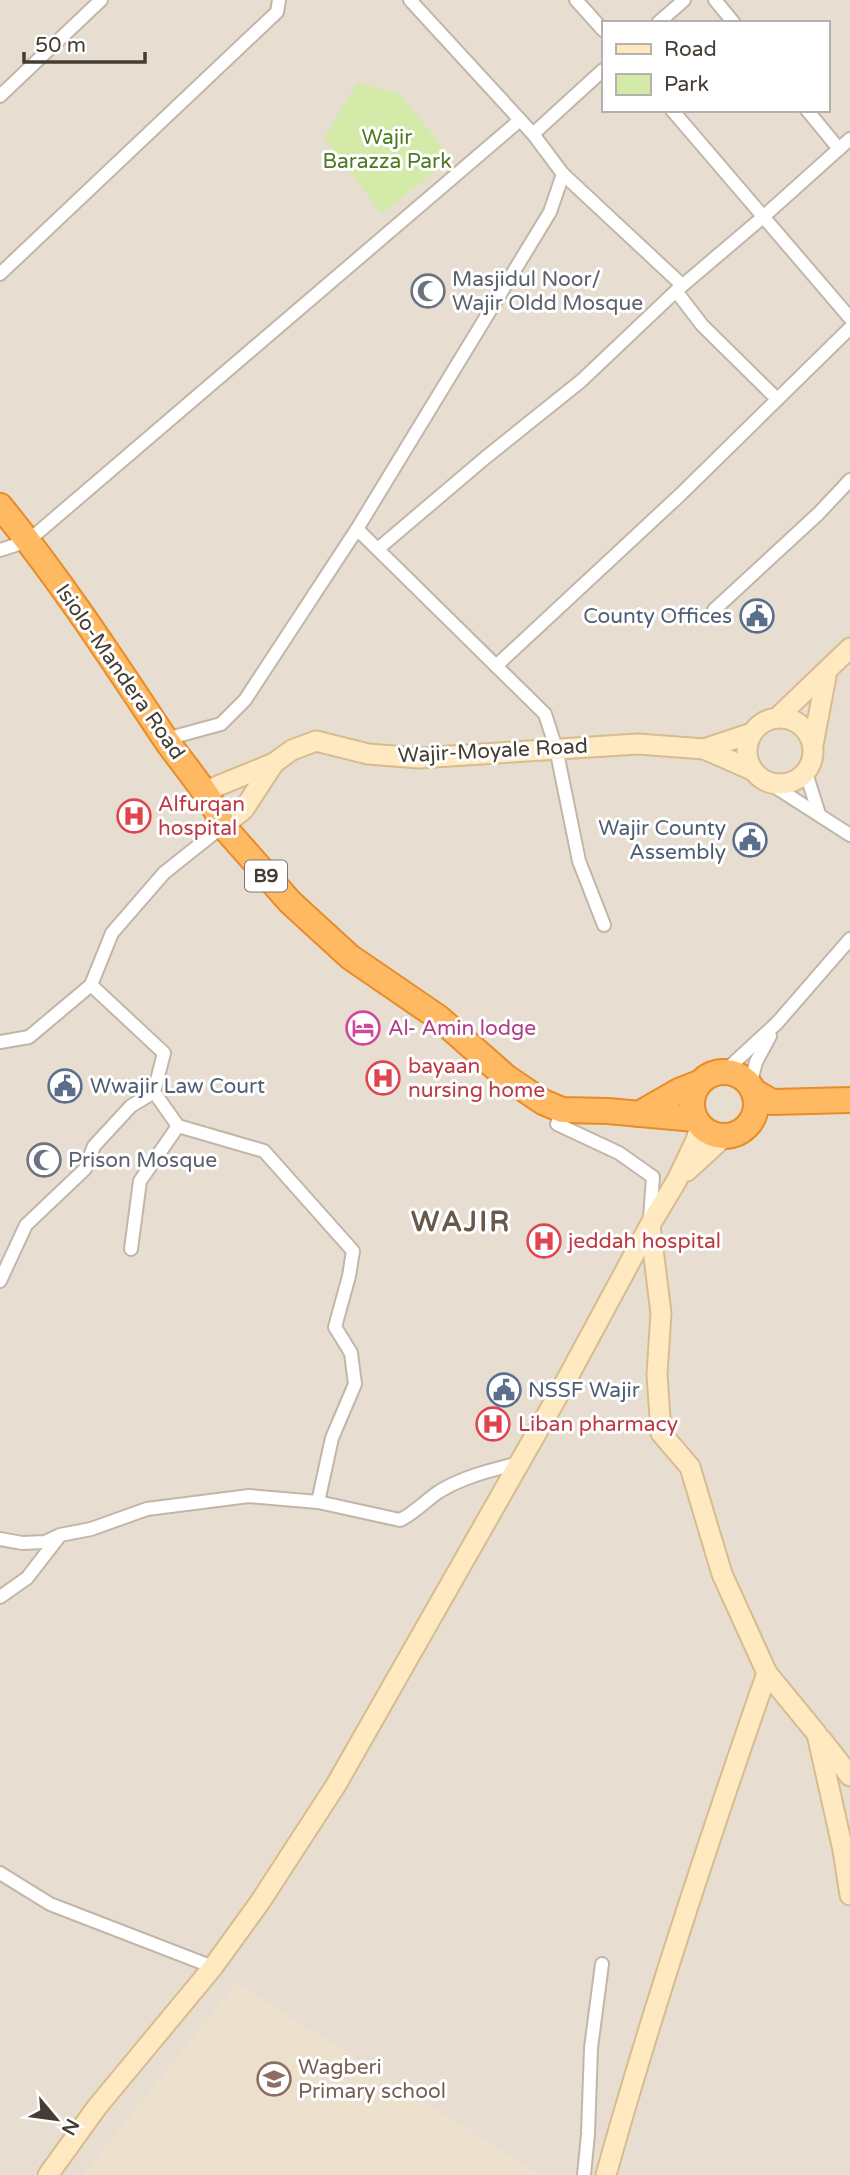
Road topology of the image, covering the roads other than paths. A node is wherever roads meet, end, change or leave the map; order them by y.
1 (100, 0) edge
2 (279, 0) edge
3 (410, 0) edge
4 (576, 0) edge
5 (684, 0) edge
6 (715, 0) edge
7 (660, 21) edge
8 (732, 21) edge
9 (602, 29) edge
10 (602, 71) edge
11 (0, 96) edge
12 (674, 112) edge
13 (809, 112) edge
14 (520, 120) junction
15 (533, 134) junction
16 (850, 139) edge
17 (839, 149) junction
18 (564, 174) junction
19 (763, 216) junction
20 (0, 274) edge
21 (679, 288) junction
22 (850, 318) edge
23 (850, 328) edge
24 (777, 399) junction
25 (850, 481) edge
26 (0, 506) edge
27 (357, 529) junction
28 (28, 541) junction
29 (379, 548) junction
30 (0, 550) edge
31 (714, 610) dead end
32 (850, 648) edge
33 (496, 666) junction
34 (827, 671) junction
35 (778, 717) junction
36 (752, 733) junction
37 (166, 739) junction
38 (813, 745) junction
39 (556, 748) junction
40 (704, 749) junction
41 (274, 763) junction
42 (752, 770) junction
43 (806, 773) junction
44 (769, 783) junction
45 (203, 792) junction
46 (819, 814) junction
47 (223, 826) junction
48 (850, 835) edge
49 (604, 925) dead end
50 (850, 939) edge
51 (91, 985) junction
52 (777, 1023) junction
53 (0, 1042) edge
54 (725, 1071) junction
55 (699, 1083) junction
56 (752, 1088) junction
57 (155, 1092) junction
58 (850, 1100) edge
59 (814, 1102) junction
60 (562, 1110) junction
61 (639, 1114) junction
62 (697, 1123) junction
63 (748, 1125) junction
64 (178, 1126) junction
65 (724, 1137) junction
66 (677, 1180) junction
67 (650, 1225) junction
68 (131, 1249) dead end
69 (0, 1281) edge
70 (519, 1463) junction
71 (318, 1502) junction
72 (60, 1535) junction
73 (0, 1539) edge
74 (0, 1597) edge
75 (767, 1673) junction
76 (817, 1734) junction
77 (850, 1776) edge
78 (0, 1873) edge
79 (850, 1895) edge
80 (602, 1964) dead end
81 (213, 1967) junction
82 (48, 2175) edge
83 (584, 2175) edge
84 (606, 2175) edge

1 - 11 street
2 - 20 street
3 - 14 street
4 - 9 street
5 - 7 street
6 - 8 street
10 - 15 street
12 - 19 street
13 - 17 street
14 - 15 street
14 - 28 street
15 - 18 street
16 - 17 street
17 - 19 street
18 - 21 street
18 - 27 street
19 - 21 street
19 - 22 street
21 - 24 street
21 - 29 street
23 - 24 street
24 - 33 street
25 - 31 street
26 - 28 highway, Isiolo-Mandera Road / B9
27 - 29 street
27 - 37 street
28 - 30 street
28 - 37 highway, Isiolo-Mandera Road / B9
29 - 33 street
32 - 34 street
33 - 39 street
34 - 35 street
34 - 38 street
35 - 36 street
35 - 38 street
36 - 40 street, Wajir-Moyale Road
36 - 42 street
37 - 45 highway, Isiolo-Mandera Road / B9
38 - 43 street
39 - 40 street, Wajir-Moyale Road
39 - 41 street, Wajir-Moyale Road
39 - 49 street
40 - 42 street
41 - 45 street, Wajir-Moyale Road
41 - 47 street
42 - 44 street
43 - 44 street
43 - 46 street
44 - 46 street
45 - 47 highway, Isiolo-Mandera Road / B9
46 - 48 street
47 - 51 street
47 - 60 highway, Isiolo-Mandera Road / B9
50 - 52 street
51 - 53 street
51 - 57 street
52 - 54 street
52 - 56 street
54 - 55 highway
54 - 56 highway
55 - 61 highway
55 - 62 highway
56 - 59 highway
56 - 63 highway
57 - 64 street
57 - 69 street
58 - 59 highway
59 - 63 highway
60 - 61 highway, Isiolo-Mandera Road / B9
60 - 67 street
61 - 62 highway, Isiolo-Mandera Road / B9
62 - 65 highway, Isiolo-Mandera Road / B9
62 - 66 street
63 - 65 highway
64 - 68 street
64 - 71 street
65 - 66 street
66 - 67 street
67 - 70 street
67 - 75 street
70 - 71 street
70 - 81 street
71 - 72 street
72 - 73 street
72 - 74 street
75 - 76 street
75 - 84 street
76 - 77 street
76 - 79 street
78 - 81 street
80 - 83 street
81 - 82 street

